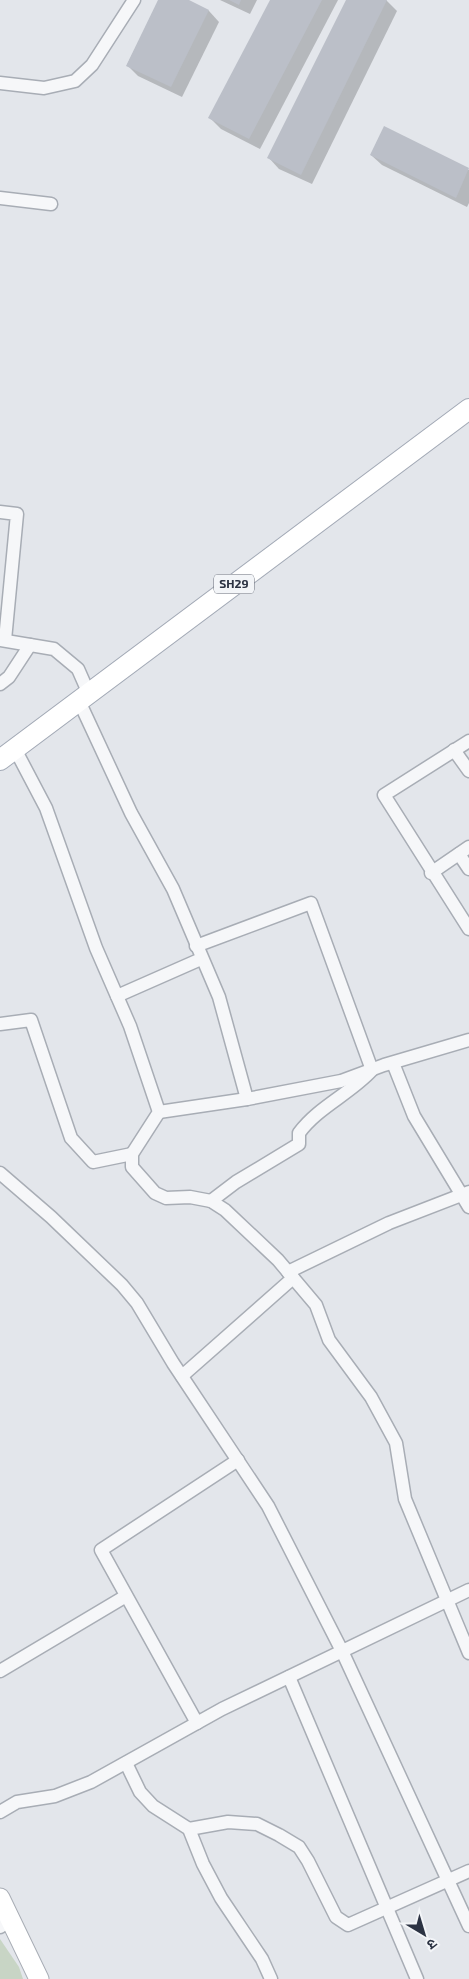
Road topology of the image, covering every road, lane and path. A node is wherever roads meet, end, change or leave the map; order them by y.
1 (134, 0) edge
2 (0, 82) edge
3 (0, 198) edge
4 (51, 204) dead end
5 (469, 409) edge
6 (0, 512) edge
7 (2, 640) edge
8 (30, 645) junction
9 (0, 684) edge
10 (84, 697) junction
11 (469, 741) edge
12 (454, 750) junction
13 (7, 754) edge
14 (469, 771) edge
15 (464, 851) edge
16 (469, 869) edge
17 (431, 873) junction
18 (469, 929) edge
19 (196, 946) junction
20 (201, 959) junction
21 (117, 996) junction
22 (0, 1024) edge
23 (469, 1040) edge
24 (392, 1063) junction
25 (372, 1070) junction
26 (247, 1099) junction
27 (159, 1112) junction
28 (132, 1154) junction
29 (0, 1173) edge
30 (465, 1193) edge
31 (211, 1201) junction
32 (469, 1207) edge
33 (291, 1275) junction
34 (182, 1376) junction
35 (238, 1460) junction
36 (469, 1590) edge
37 (126, 1596) junction
38 (447, 1600) junction
39 (342, 1651) junction
40 (469, 1653) edge
41 (0, 1671) edge
42 (288, 1677) junction
43 (197, 1723) junction
44 (126, 1762) junction
45 (0, 1812) edge
46 (188, 1829) junction
47 (469, 1870) edge
48 (449, 1880) junction
49 (0, 1898) edge
50 (386, 1906) junction
51 (5, 1924) edge
52 (469, 1926) edge
53 (39, 1979) edge
54 (271, 1979) edge
55 (417, 1979) edge

1 - 2 street
3 - 4 street
5 - 10 main road, SH29
6 - 7 street
7 - 8 street
8 - 9 street
8 - 10 street
10 - 13 main road, SH29
10 - 19 street
11 - 12 street
12 - 14 street
12 - 17 street
13 - 21 street
15 - 16 street
15 - 17 street
17 - 18 street
19 - 20 street
19 - 25 street
20 - 21 street
20 - 26 street
21 - 27 street
22 - 28 street
23 - 24 street
24 - 25 street
24 - 30 street
25 - 26 street
25 - 31 street
26 - 27 street
27 - 28 street
28 - 31 street
29 - 34 street
30 - 32 street
30 - 33 street
31 - 33 street
33 - 34 street
33 - 38 street
34 - 35 street
35 - 37 street
35 - 39 street
36 - 38 street
37 - 41 street
37 - 43 street
38 - 39 street
38 - 40 street
39 - 42 street
39 - 48 street
42 - 43 street
42 - 50 street
43 - 44 street
44 - 45 street
44 - 46 street
46 - 50 street
46 - 54 street
47 - 48 street
48 - 50 street
48 - 52 street
49 - 51 street
50 - 55 street
51 - 53 street

